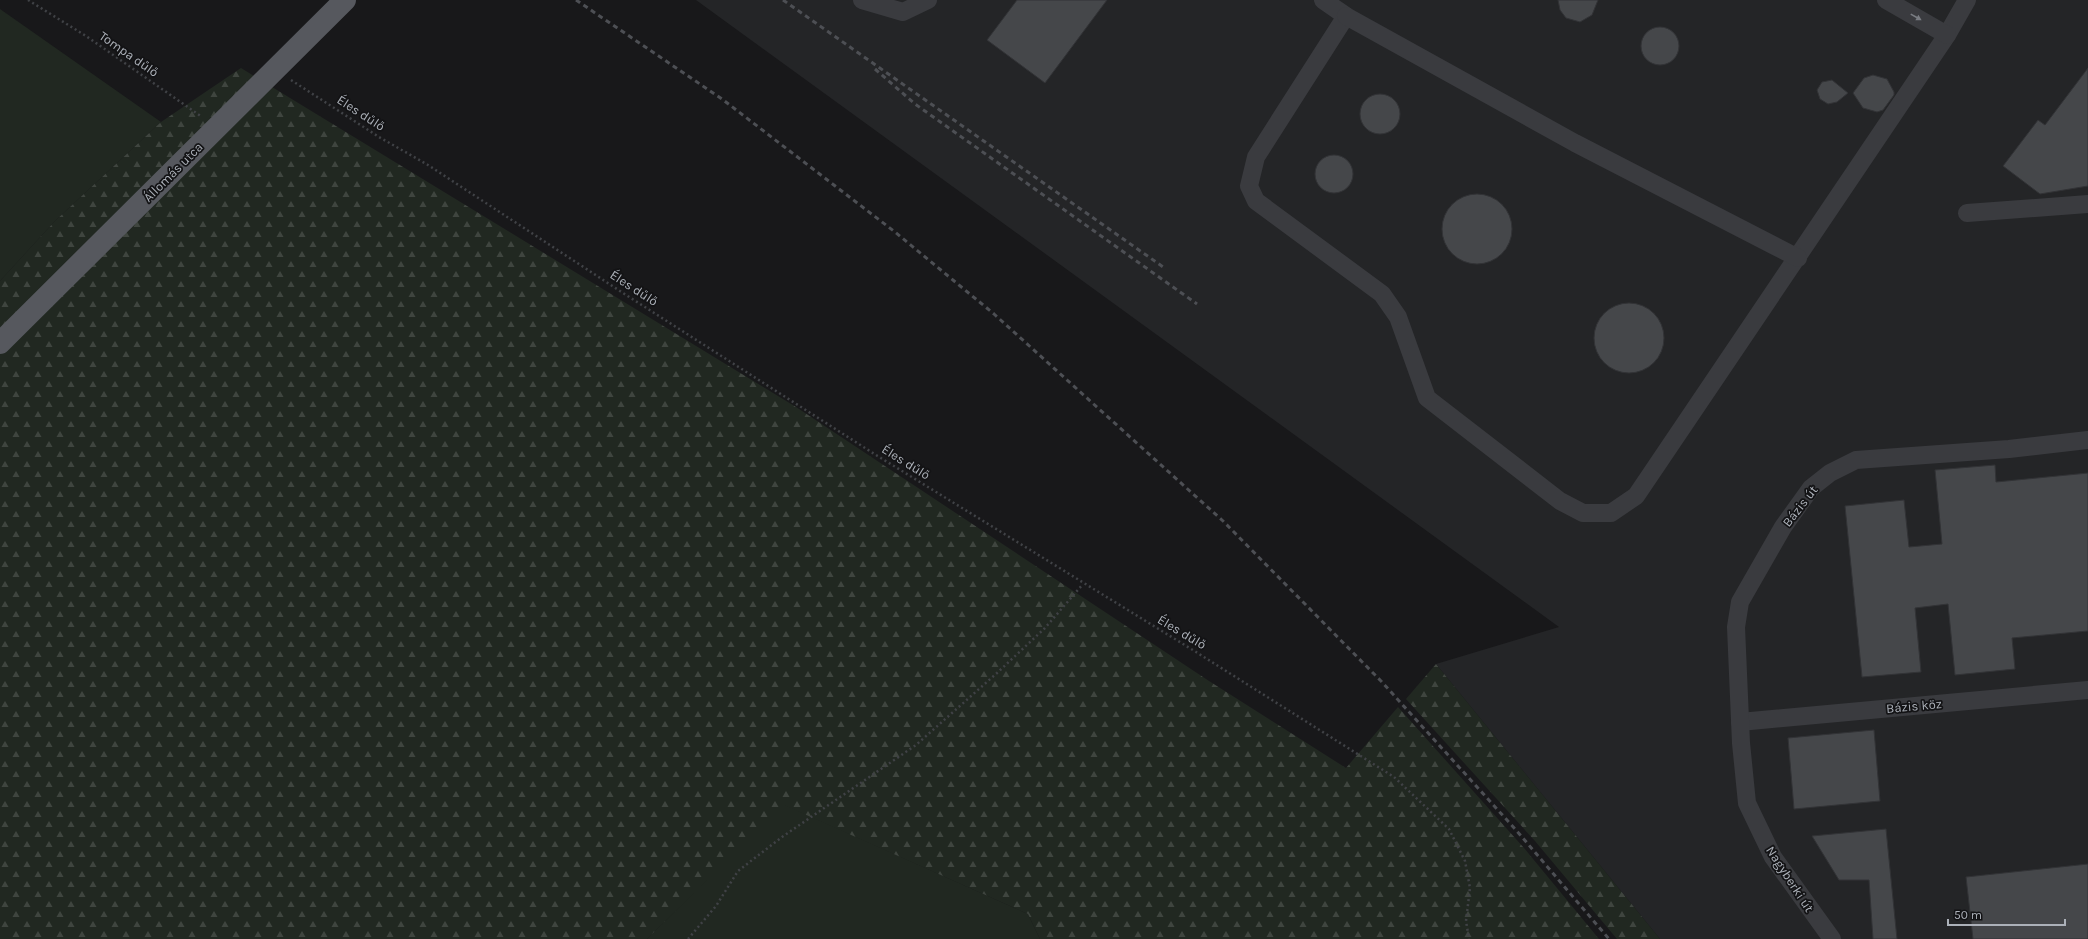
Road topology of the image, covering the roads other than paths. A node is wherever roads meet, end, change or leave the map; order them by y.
1 (345, 0) edge
2 (862, 0) edge
3 (928, 0) edge
4 (1323, 0) edge
5 (1886, 0) edge
6 (1967, 0) edge
7 (1346, 16) junction
8 (1947, 35) junction
9 (2088, 204) edge
10 (1967, 213) dead end
11 (1798, 258) junction
12 (0, 343) edge
13 (2088, 440) edge
14 (2088, 690) edge
15 (1740, 722) junction
16 (1832, 939) edge

1 - 12 main road, Állomás utca
2 - 3 street
4 - 7 street
5 -> 8 street
6 - 8 street
7 - 11 street
7 - 11 street
8 - 11 street
9 - 10 street
13 - 15 street, Bázis út
14 - 15 street, Bázis köz
15 - 16 street, Nagyberki út

